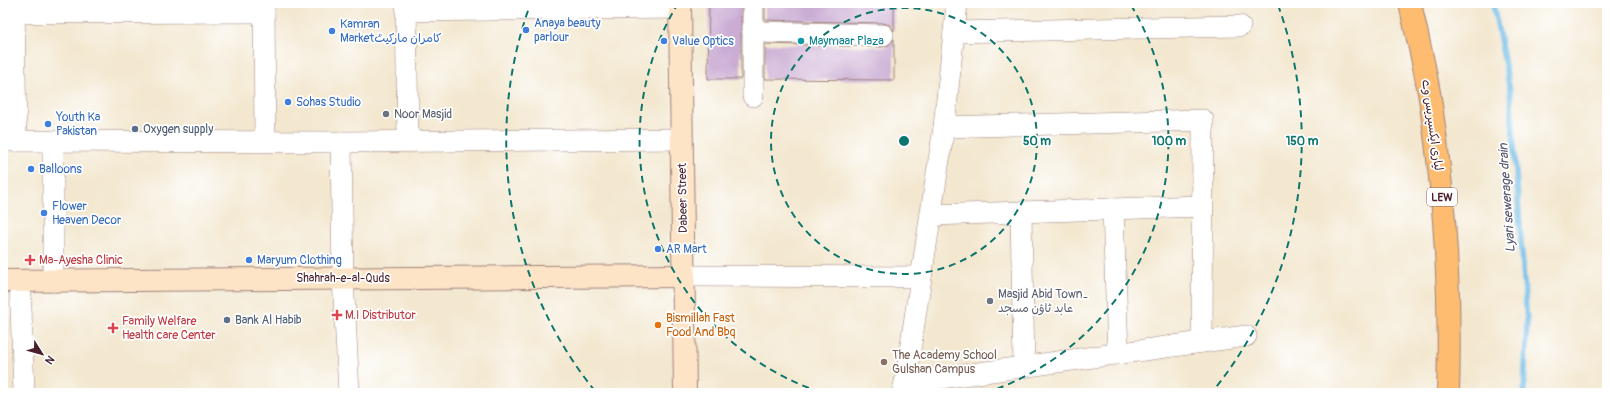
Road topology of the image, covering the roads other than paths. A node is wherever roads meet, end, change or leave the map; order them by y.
1 (753, 3) edge
2 (957, 3) edge
3 (1410, 3) edge
4 (681, 6) edge
5 (406, 7) edge
6 (264, 8) edge
7 (10, 10) edge
8 (1240, 26) dead end
9 (753, 32) junction
10 (954, 32) junction
11 (883, 35) dead end
12 (753, 96) dead end
13 (944, 126) junction
14 (682, 139) junction
15 (408, 140) junction
16 (10, 141) edge
17 (53, 141) junction
18 (265, 141) junction
19 (341, 142) junction
20 (1202, 206) junction
21 (1113, 209) junction
22 (1021, 213) junction
23 (931, 215) junction
24 (684, 276) junction
25 (921, 277) junction
26 (343, 278) junction
27 (11, 281) edge
28 (53, 281) junction
29 (1246, 336) dead end
30 (1202, 342) junction
31 (1118, 354) junction
32 (1024, 367) junction
33 (904, 388) edge
34 (24, 393) edge
35 (349, 393) edge
36 (685, 393) edge
37 (1448, 393) edge

1 - 9 street
2 - 10 street
3 - 37 highway, لیاری ایکسپریس وے / LEW
4 - 5 street
4 - 14 street, Dabeer Street
5 - 15 street
6 - 7 street
6 - 18 street
7 - 16 street
8 - 10 street
9 - 11 street
9 - 12 street
10 - 13 street
13 - 20 street
13 - 23 street
14 - 15 street
14 - 24 street, Dabeer Street
15 - 19 street
16 - 17 street
17 - 18 street
17 - 28 street
18 - 19 street
19 - 26 street
20 - 21 street
20 - 30 street
21 - 22 street
21 - 31 street
22 - 23 street
22 - 32 street
23 - 25 street
24 - 25 street
24 - 26 street, Shahrah-e-al-Quds
24 - 36 street, Dabeer Street
25 - 33 street
26 - 28 street, Shahrah-e-al-Quds
26 - 35 street
27 - 28 street, Shahrah-e-al-Quds
27 - 34 street
29 - 30 street
30 - 31 street
31 - 32 street
32 - 33 street

